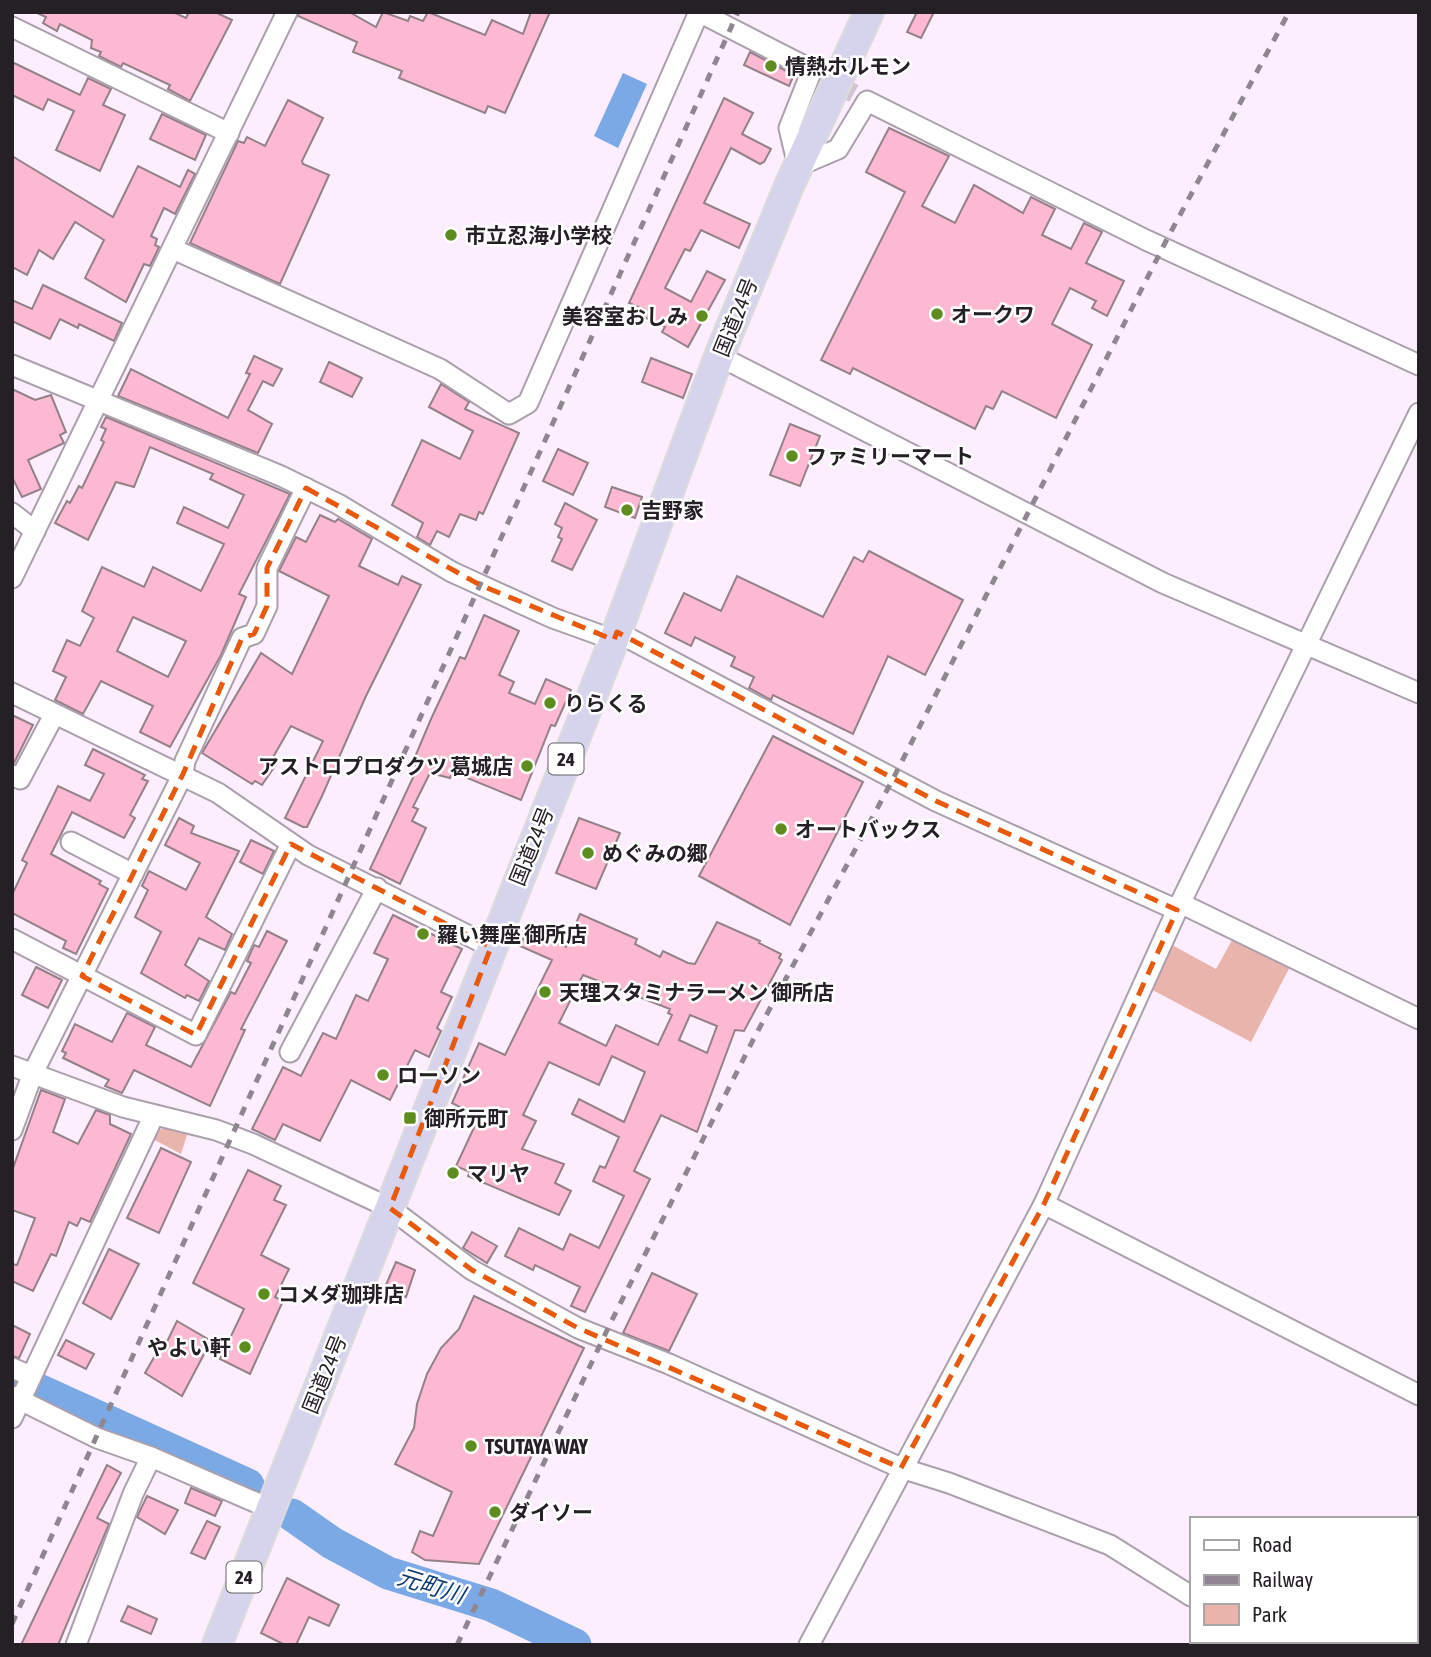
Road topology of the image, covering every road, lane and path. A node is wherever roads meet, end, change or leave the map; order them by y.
1 (287, 12) edge
2 (699, 12) edge
3 (869, 12) edge
4 (12, 27) edge
5 (229, 134) junction
6 (798, 166) junction
7 (173, 249) junction
8 (719, 356) junction
9 (12, 365) edge
10 (1419, 366) edge
11 (99, 401) junction
12 (1419, 413) edge
13 (306, 488) junction
14 (12, 513) edge
15 (35, 531) junction
16 (12, 578) edge
17 (615, 636) junction
18 (1306, 643) junction
19 (12, 693) edge
20 (1419, 694) edge
21 (54, 715) junction
22 (183, 774) junction
23 (12, 775) edge
24 (71, 842) dead end
25 (291, 844) junction
26 (133, 874) junction
27 (377, 888) junction
28 (1179, 906) junction
29 (12, 939) edge
30 (491, 947) junction
31 (82, 976) junction
32 (1419, 1019) edge
33 (290, 1052) dead end
34 (12, 1066) edge
35 (33, 1073) junction
36 (154, 1115) junction
37 (12, 1130) edge
38 (1044, 1204) junction
39 (390, 1208) junction
40 (12, 1368) edge
41 (31, 1377) junction
42 (1419, 1395) edge
43 (17, 1397) edge
44 (12, 1418) edge
45 (151, 1457) junction
46 (901, 1468) junction
47 (271, 1509) junction
48 (1190, 1595) edge
49 (76, 1645) edge
50 (217, 1645) edge
51 (809, 1645) edge

1 - 5 street
2 - 6 street
2 - 7 street
3 - 6 highway, 国道24号 / 24
4 - 5 street
5 - 7 street
6 - 8 highway, 国道24号 / 24
6 - 10 street
7 - 11 street
8 - 17 highway, 国道24号 / 24
8 - 18 street
9 - 11 street
11 - 13 street
11 - 15 street
12 - 18 street
13 - 17 street
13 - 22 street
14 - 15 street
15 - 16 street
17 - 28 street
17 - 30 highway, 国道24号 / 24
18 - 20 street
18 - 28 street
19 - 21 street
21 - 22 street
21 - 23 street
22 - 25 street
22 - 26 street
24 - 26 street
25 - 27 street
25 - 31 street
26 - 31 street
27 - 30 street
27 - 33 street
28 - 32 street
28 - 38 street
29 - 31 street
30 - 39 highway, 国道24号 / 24
31 - 35 street
34 - 35 street
35 - 36 street
35 - 37 street
36 - 39 street
36 - 41 street
38 - 42 street
38 - 46 street
39 - 46 street
39 - 47 highway, 国道24号 / 24
40 - 41 street
41 - 43 street
43 - 44 street
43 - 45 street
45 - 47 street
45 - 49 street
46 - 48 street
46 - 51 street
47 - 50 highway, 国道24号 / 24

